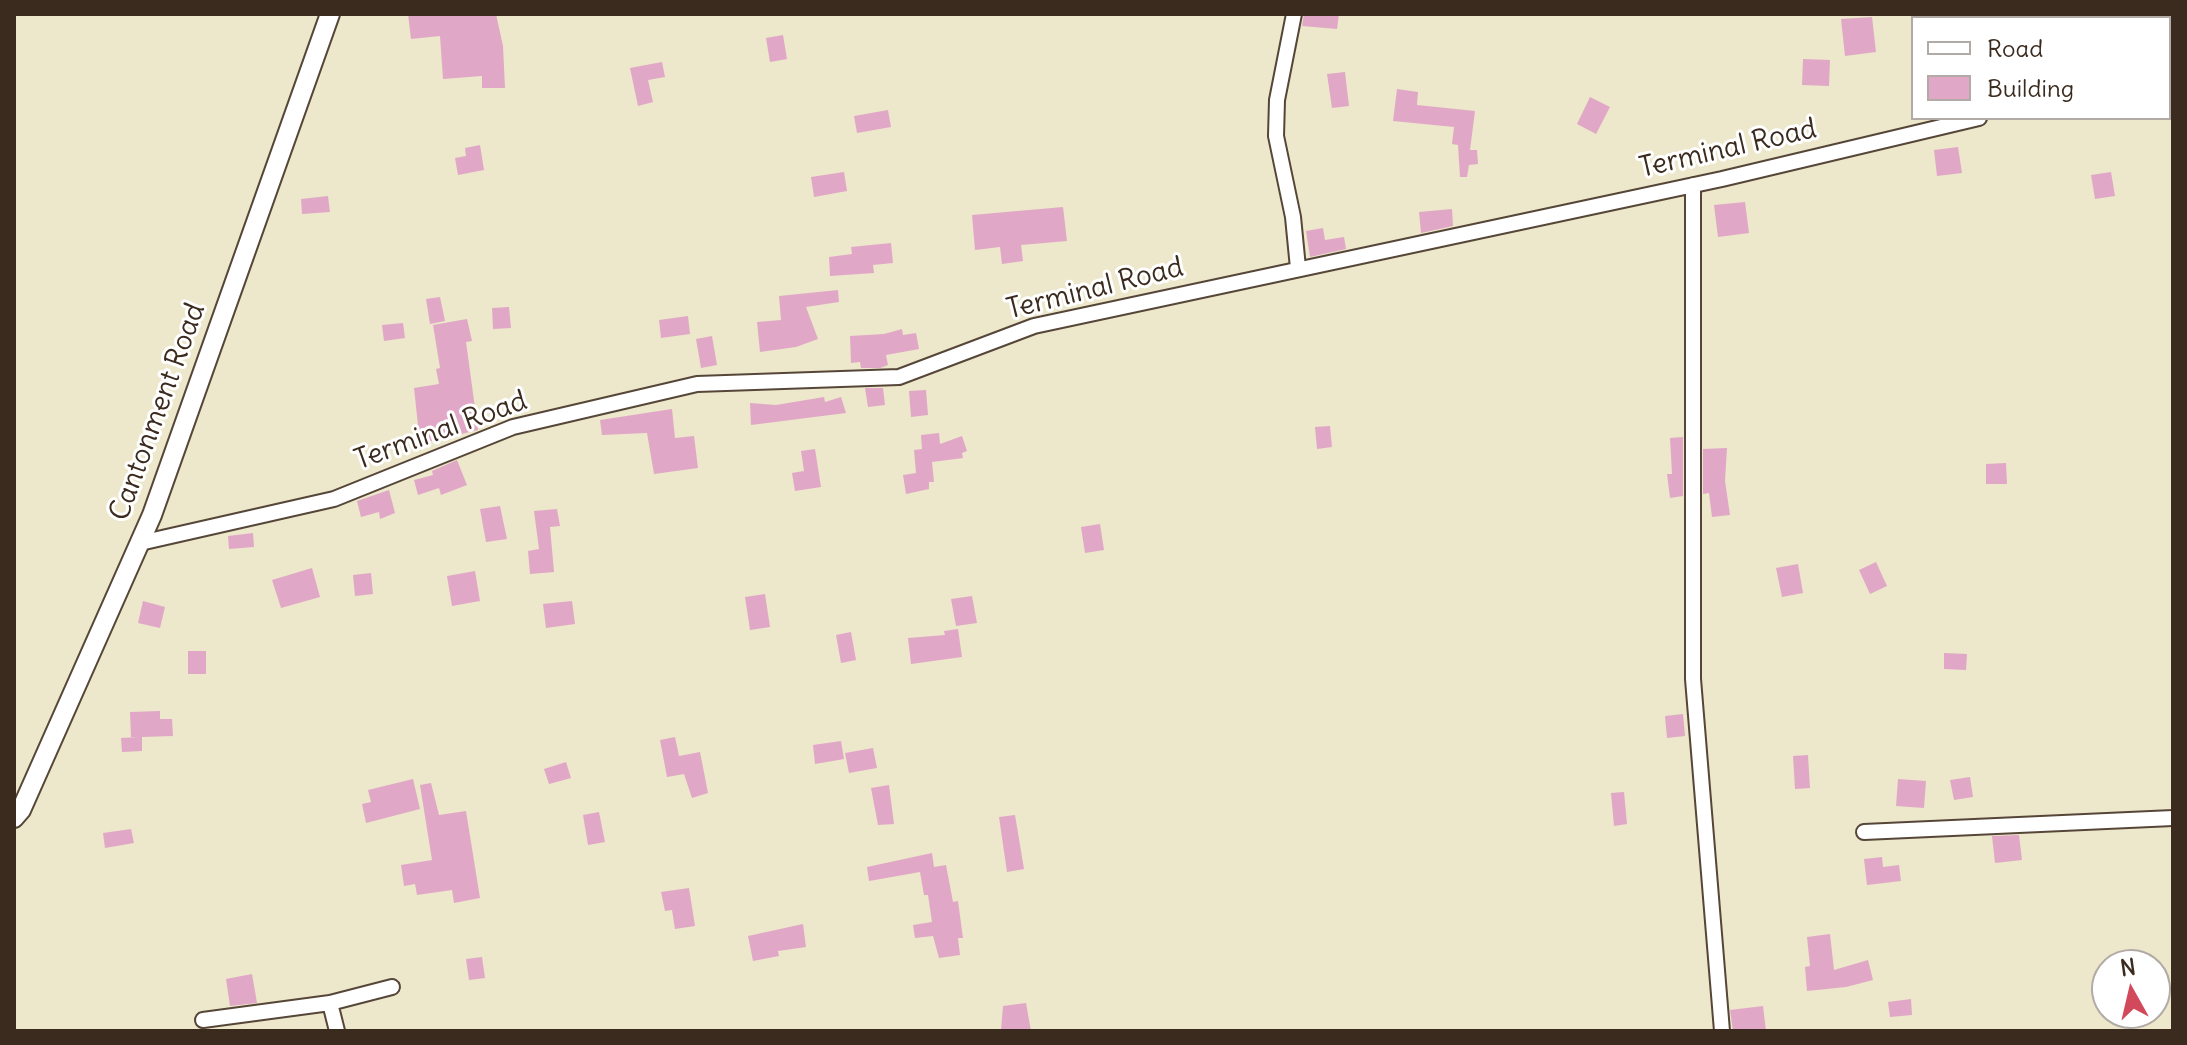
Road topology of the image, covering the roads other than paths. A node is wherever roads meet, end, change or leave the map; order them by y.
1 (330, 14) edge
2 (1294, 14) edge
3 (1970, 120) edge
4 (1693, 185) junction
5 (1298, 268) junction
6 (140, 543) junction
7 (18, 814) edge
8 (2173, 818) edge
9 (14, 832) edge
10 (1864, 832) dead end
11 (392, 987) dead end
12 (330, 1003) junction
13 (203, 1020) dead end
14 (337, 1031) edge
15 (1722, 1031) edge

1 - 6 street, Cantonment Road
2 - 5 street
3 - 4 street, Terminal Road
4 - 5 street, Terminal Road
4 - 15 street
5 - 6 street, Terminal Road
6 - 7 street, Cantonment Road
7 - 9 street
8 - 10 street
11 - 12 street
12 - 13 street
12 - 14 street

